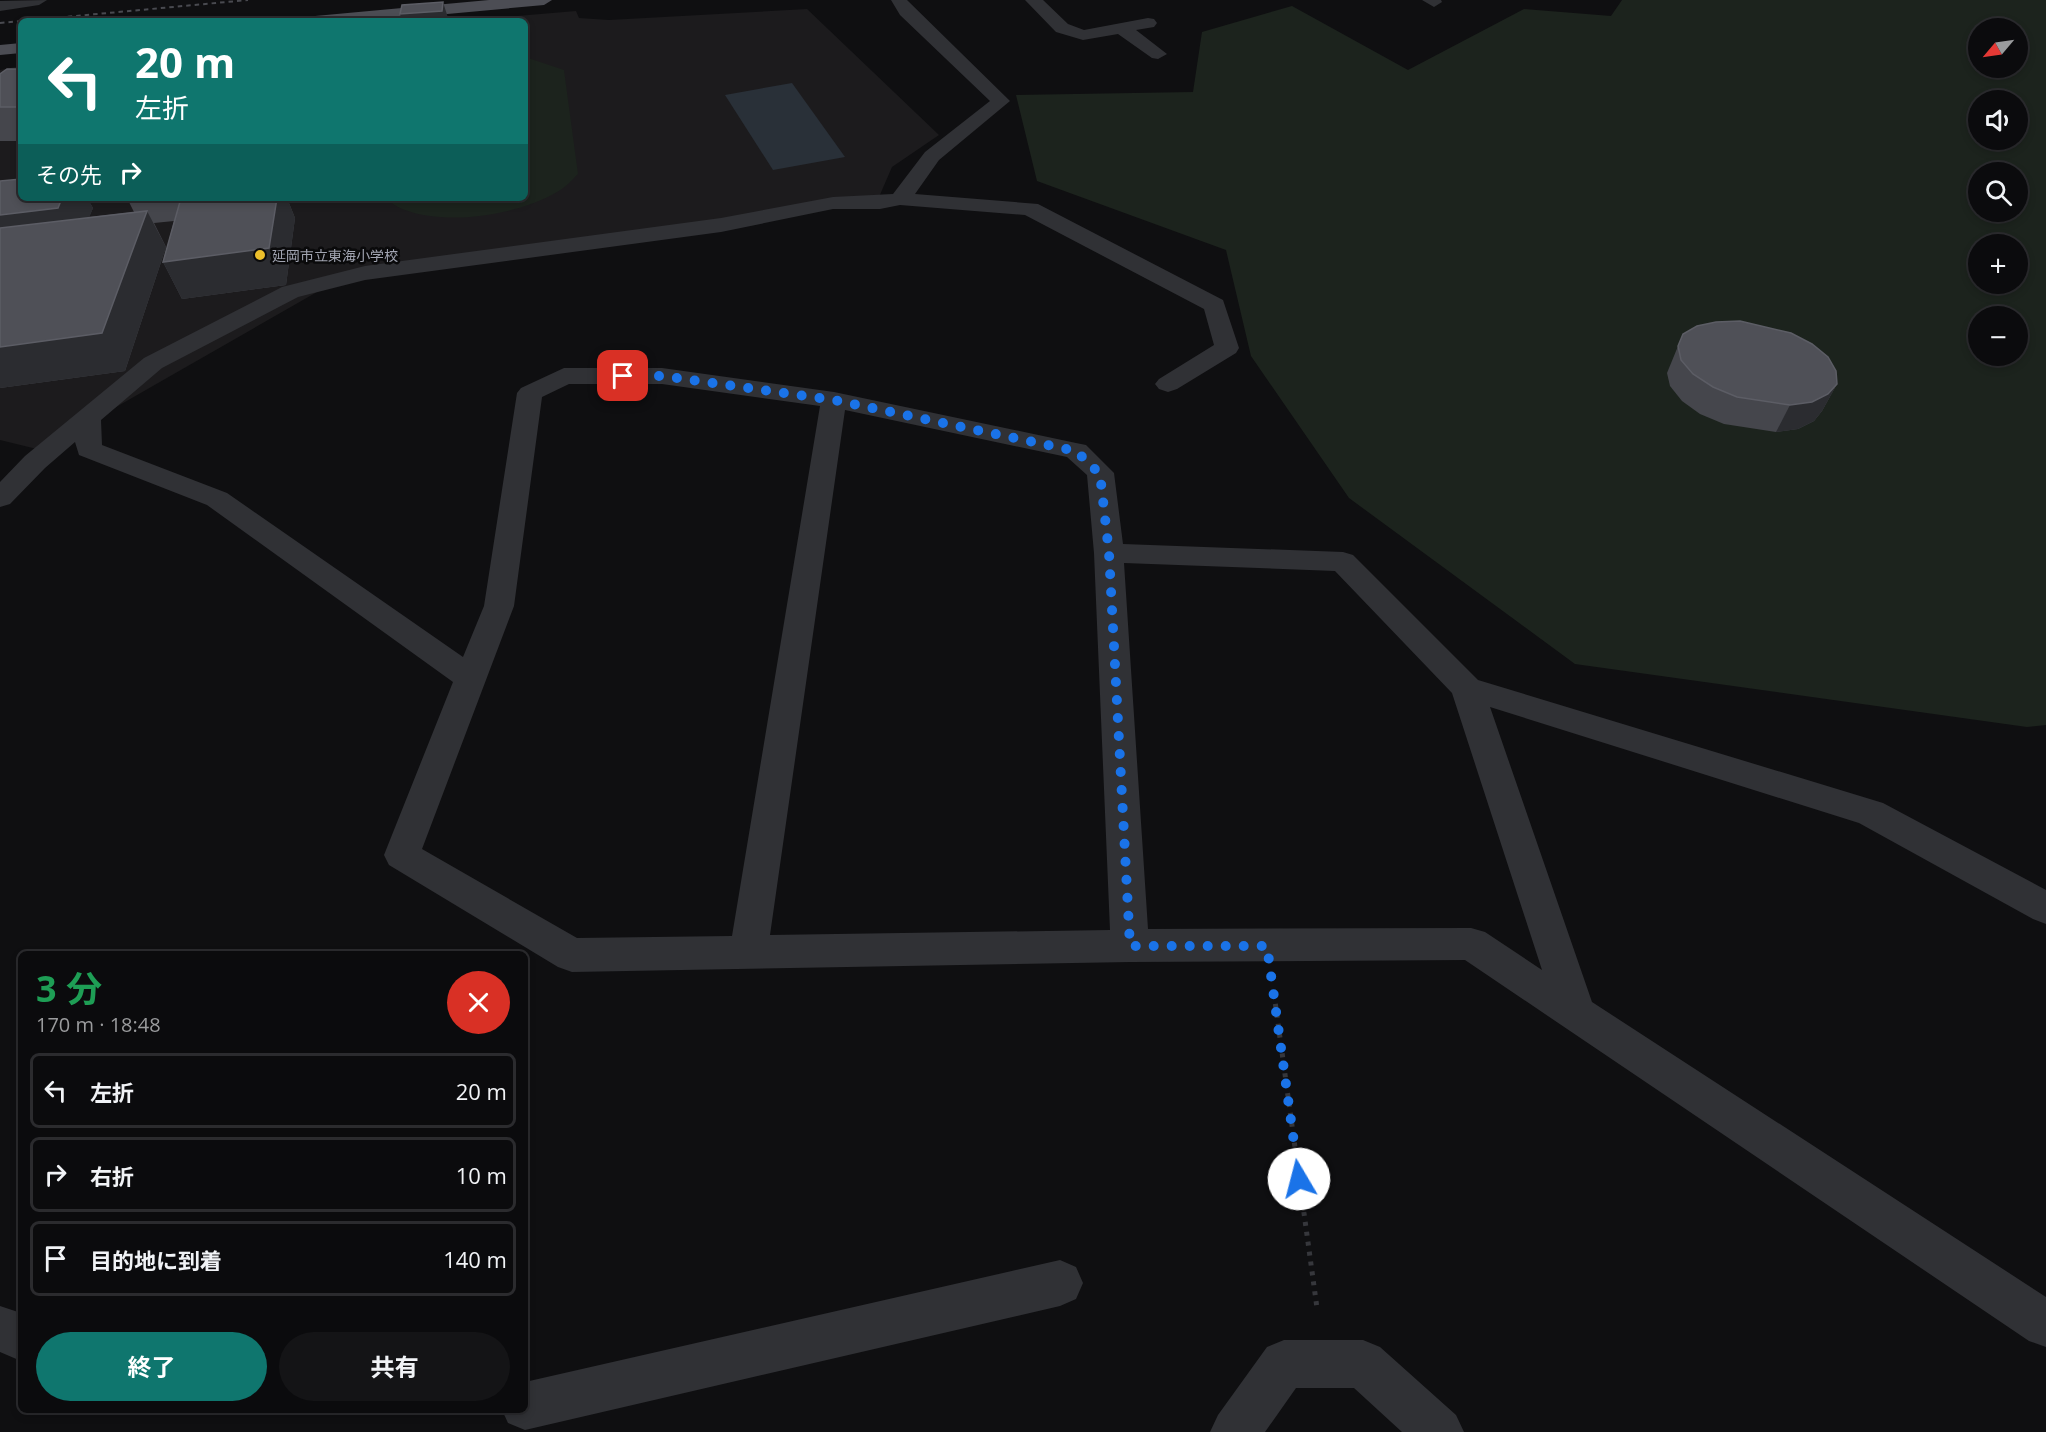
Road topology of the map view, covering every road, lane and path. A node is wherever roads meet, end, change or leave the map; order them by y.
1 (39, 0) edge
2 (544, 0) edge
3 (899, 0) edge
4 (1033, 0) edge
5 (0, 6) edge
6 (348, 18) edge
7 (1148, 23) dead end
8 (1121, 28) junction
9 (18, 48) edge
10 (0, 50) edge
11 (1158, 54) dead end
12 (900, 199) junction
13 (1168, 384) dead end
14 (834, 400) junction
15 (88, 416) junction
16 (0, 498) edge
17 (1109, 553) junction
18 (471, 678) junction
19 (1467, 688) junction
20 (2046, 908) edge
21 (1130, 946) junction
22 (1267, 946) junction
23 (748, 953) junction
24 (1576, 1014) junction
25 (1060, 1283) dead end
26 (2046, 1324) edge
27 (0, 1329) edge
28 (18, 1336) edge
29 (1325, 1365) junction
30 (528, 1405) edge
31 (1235, 1432) edge
32 (1439, 1432) edge

1 - 5 street
2 - 6 main road
3 - 12 street
4 - 8 street
7 - 8 street
8 - 11 street
9 - 10 main road
12 - 13 street
12 - 15 street
14 - 17 street
14 - 18 street
14 - 23 street
15 - 16 street
15 - 18 street
17 - 19 street
17 - 21 street
18 - 23 street
19 - 20 street
19 - 24 street
21 - 22 street
21 - 23 street
22 - 24 street
22 - 29 path
24 - 26 street
25 - 30 street
27 - 28 street
29 - 31 street
29 - 32 street

